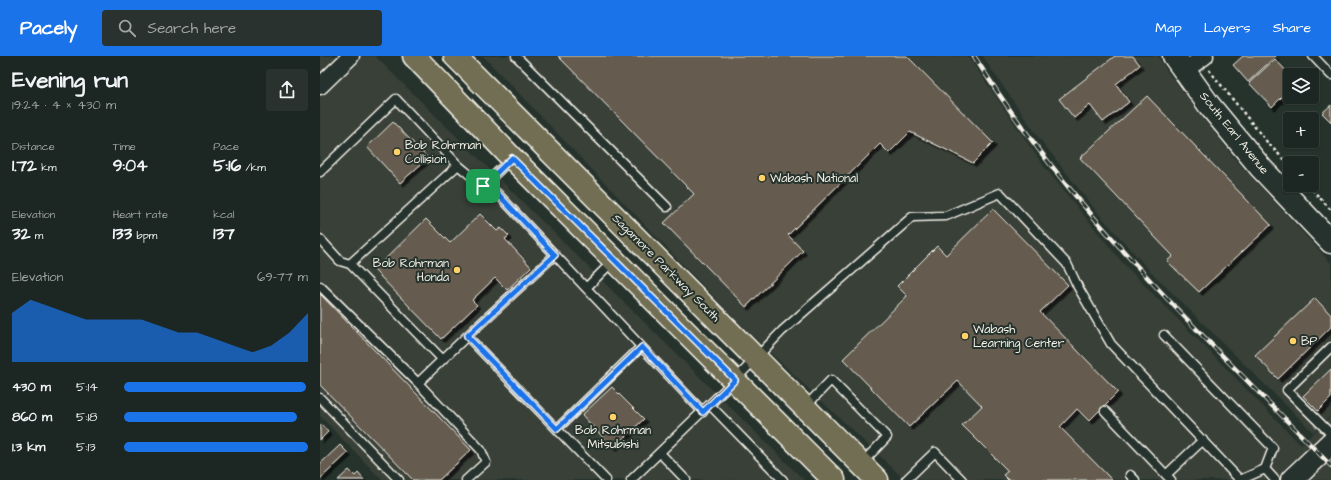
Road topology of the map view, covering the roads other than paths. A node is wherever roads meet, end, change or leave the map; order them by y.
1 (351, 56) edge
2 (414, 56) edge
3 (455, 56) edge
4 (516, 56) edge
5 (1313, 56) edge
6 (1207, 63) edge
7 (1179, 64) edge
8 (1331, 75) edge
9 (320, 86) edge
10 (512, 158) junction
11 (458, 165) junction
12 (321, 170) edge
13 (483, 186) junction
14 (667, 208) dead end
15 (320, 239) edge
16 (1331, 242) edge
17 (555, 255) junction
18 (614, 260) junction
19 (350, 264) junction
20 (320, 286) edge
21 (586, 288) junction
22 (1164, 335) dead end
23 (467, 336) junction
24 (642, 347) junction
25 (1331, 347) edge
26 (442, 359) junction
27 (756, 359) junction
28 (735, 380) junction
29 (418, 383) junction
30 (320, 398) edge
31 (710, 405) junction
32 (805, 407) junction
33 (1105, 411) dead end
34 (703, 412) junction
35 (557, 429) junction
36 (1331, 434) edge
37 (1203, 440) junction
38 (1331, 444) edge
39 (660, 453) junction
40 (861, 464) junction
41 (1265, 469) junction
42 (1169, 478) edge
43 (1290, 479) edge
44 (399, 480) edge
45 (466, 480) edge
46 (606, 480) edge
47 (631, 480) edge
48 (686, 480) edge
49 (783, 480) edge
50 (834, 480) edge
51 (877, 480) edge
52 (906, 480) edge
53 (962, 480) edge
54 (1240, 480) edge

1 - 9 street
2 - 10 main road
3 - 27 main road, Sagamore Parkway South
4 - 14 lane
5 - 8 lane
6 - 7 street
7 - 16 street, South Earl Avenue
10 - 13 lane
10 - 18 main road
11 - 12 lane
11 - 13 lane
11 - 19 lane
13 - 17 lane
15 - 19 lane
17 - 21 lane
17 - 23 lane
18 - 21 lane
18 - 28 main road
19 - 26 lane
20 - 29 lane
21 - 24 lane
22 - 41 lane
23 - 26 lane
23 - 35 lane
24 - 34 lane
24 - 35 lane
25 - 36 lane
26 - 29 lane
27 - 28 lane
27 - 32 main road, Sagamore Parkway South
27 - 37 lane
28 - 31 lane
28 - 50 main road
29 - 45 lane
30 - 44 lane
31 - 34 lane
31 - 49 lane
32 - 40 main road, Sagamore Parkway South
32 - 40 lane
33 - 42 lane
34 - 39 lane
35 - 46 lane
37 - 42 lane
37 - 54 lane
38 - 43 street
39 - 47 lane
39 - 48 lane
40 - 51 main road, Sagamore Parkway South
41 - 43 lane
41 - 54 lane
52 - 53 lane

